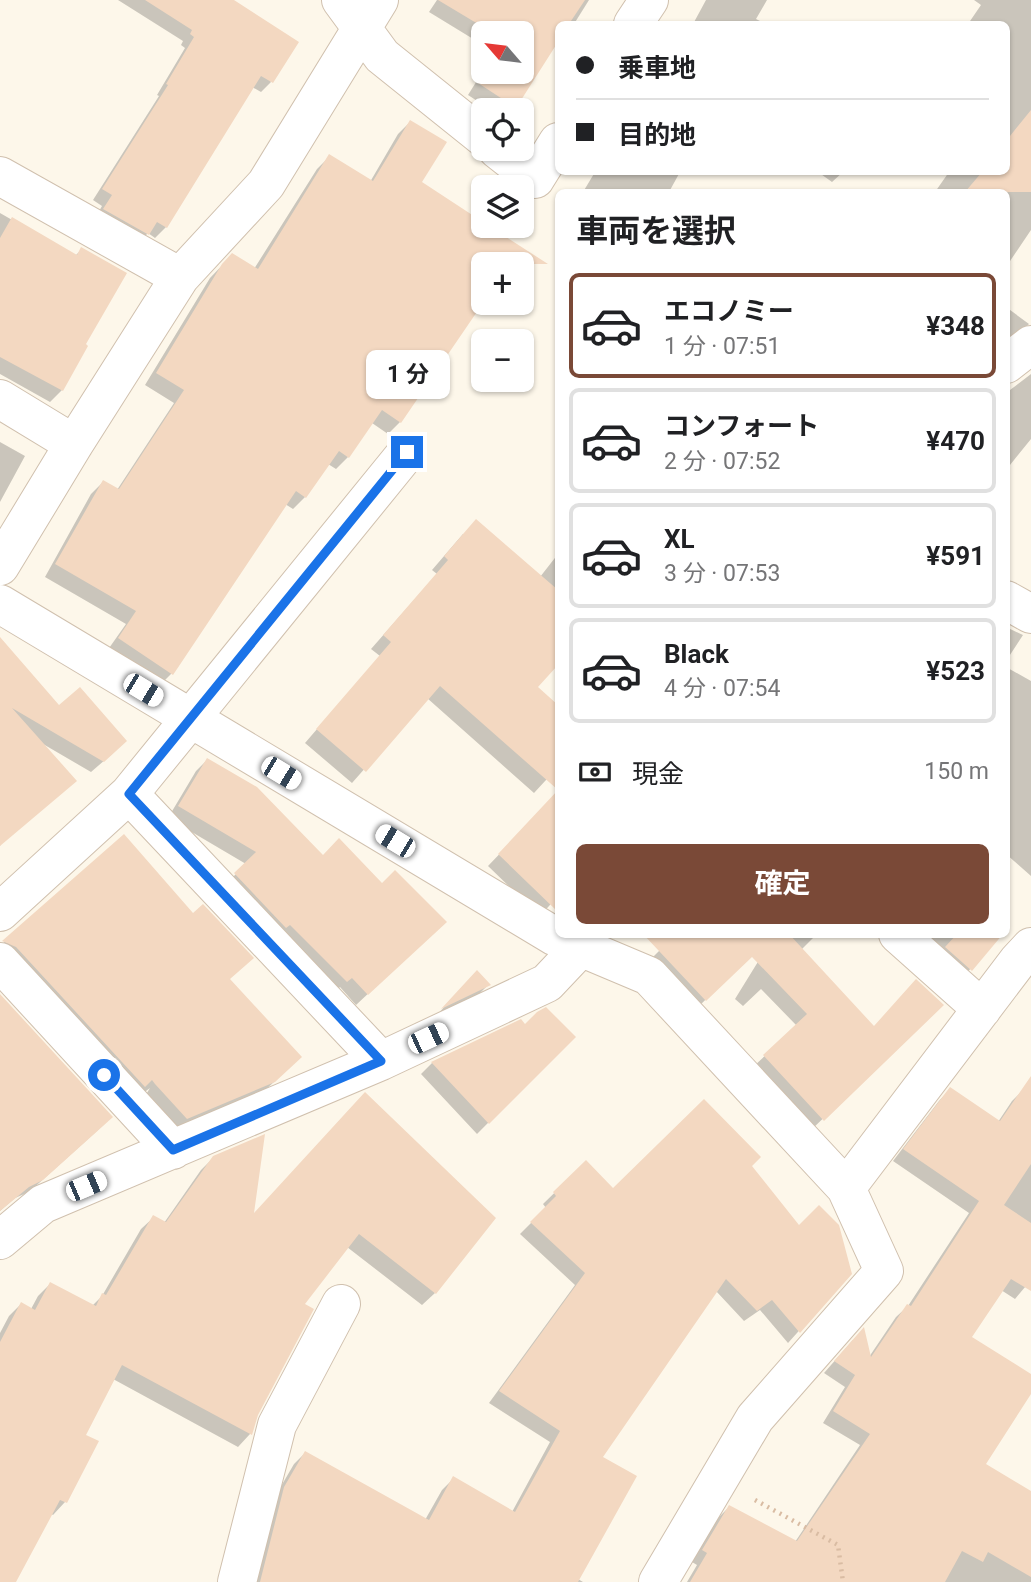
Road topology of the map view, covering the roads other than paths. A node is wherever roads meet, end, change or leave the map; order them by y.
1 (649, 0) edge
2 (361, 9) edge
3 (635, 21) edge
4 (471, 127) edge
5 (555, 147) edge
6 (512, 161) edge
7 (0, 176) edge
8 (180, 277) junction
9 (1031, 345) edge
10 (1010, 361) edge
11 (0, 399) edge
12 (74, 443) junction
13 (407, 452) dead end
14 (0, 566) edge
15 (1010, 602) edge
16 (0, 604) edge
17 (1031, 614) edge
18 (191, 719) junction
19 (129, 794) junction
20 (0, 912) edge
21 (555, 936) edge
22 (564, 938) edge
23 (902, 938) edge
24 (608, 947) edge
25 (1027, 959) edge
26 (0, 962) edge
27 (982, 1009) junction
28 (381, 1061) junction
29 (173, 1150) junction
30 (846, 1188) junction
31 (0, 1240) edge
32 (341, 1304) dead end
33 (237, 1582) edge
34 (658, 1582) edge

1 - 3 street
2 - 4 street
2 - 8 street
5 - 6 street
7 - 8 street
8 - 12 street
9 - 10 street
11 - 12 street
12 - 14 street
13 - 18 street
15 - 17 street
16 - 18 street
18 - 19 street
18 - 21 street
19 - 20 street
19 - 28 street
22 - 24 street
23 - 27 street
24 - 28 street
24 - 30 street
25 - 27 street
26 - 29 street
27 - 30 street
28 - 29 street
29 - 31 street
30 - 34 street
32 - 33 street

